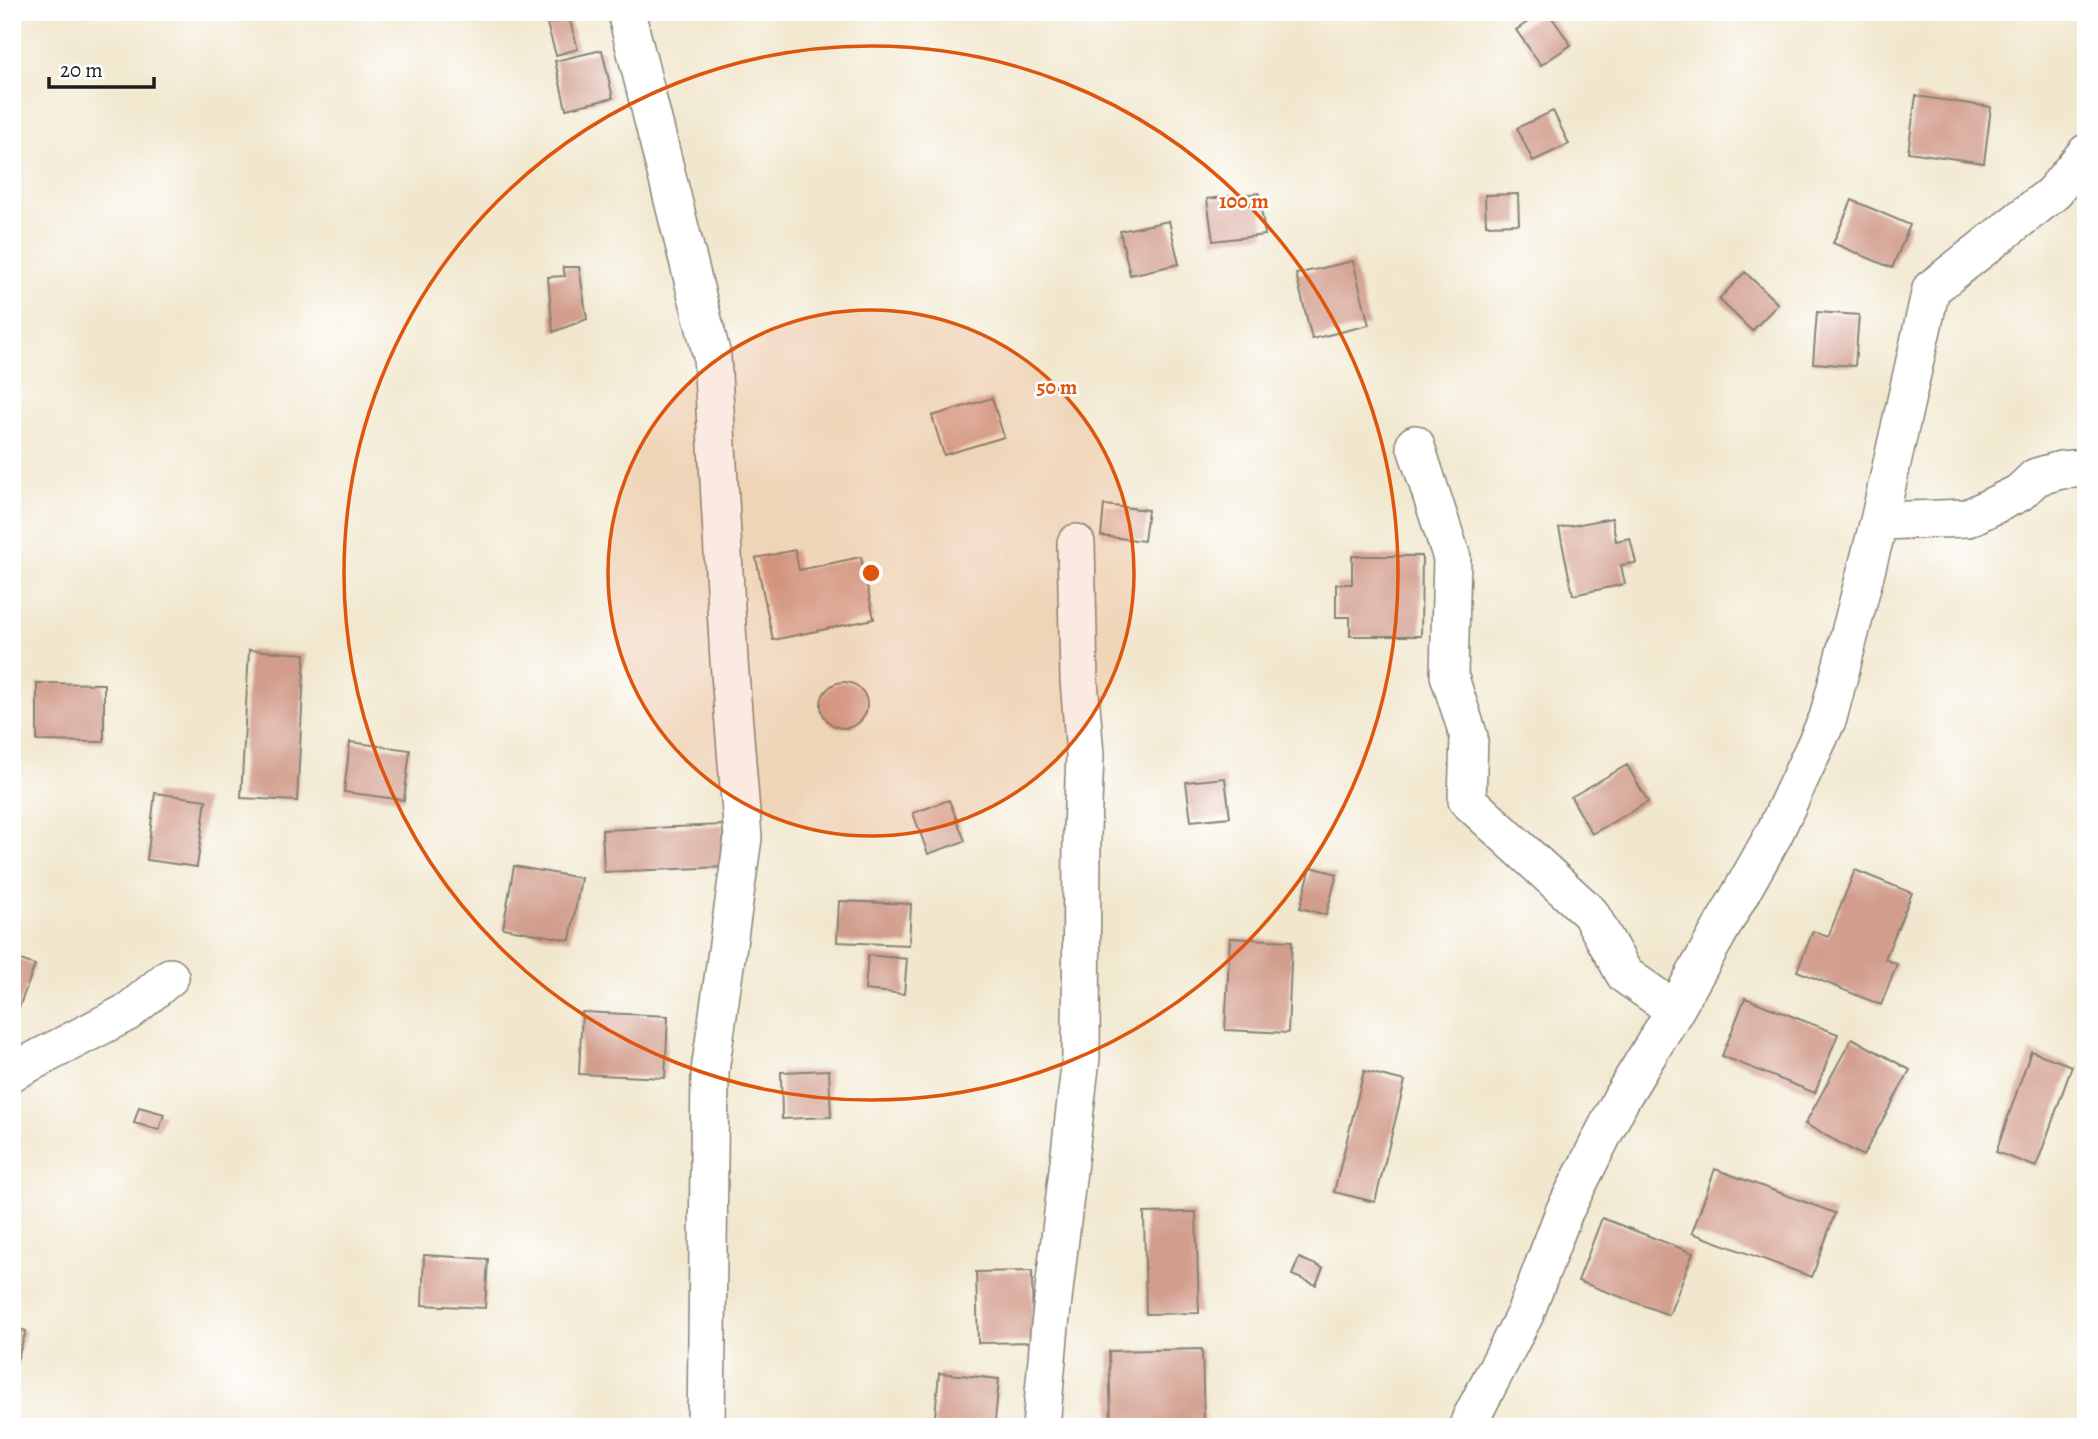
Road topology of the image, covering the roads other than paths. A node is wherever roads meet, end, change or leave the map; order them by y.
1 (626, 12) edge
2 (2086, 153) edge
3 (1415, 444) dead end
4 (2086, 468) edge
5 (1879, 521) junction
6 (1076, 543) dead end
7 (170, 977) dead end
8 (1675, 1010) junction
9 (12, 1072) edge
10 (706, 1427) edge
11 (1041, 1427) edge
12 (1470, 1427) edge

1 - 10 street
2 - 5 street
3 - 8 street
4 - 5 street
5 - 8 street
6 - 11 street
7 - 9 street
8 - 12 street

